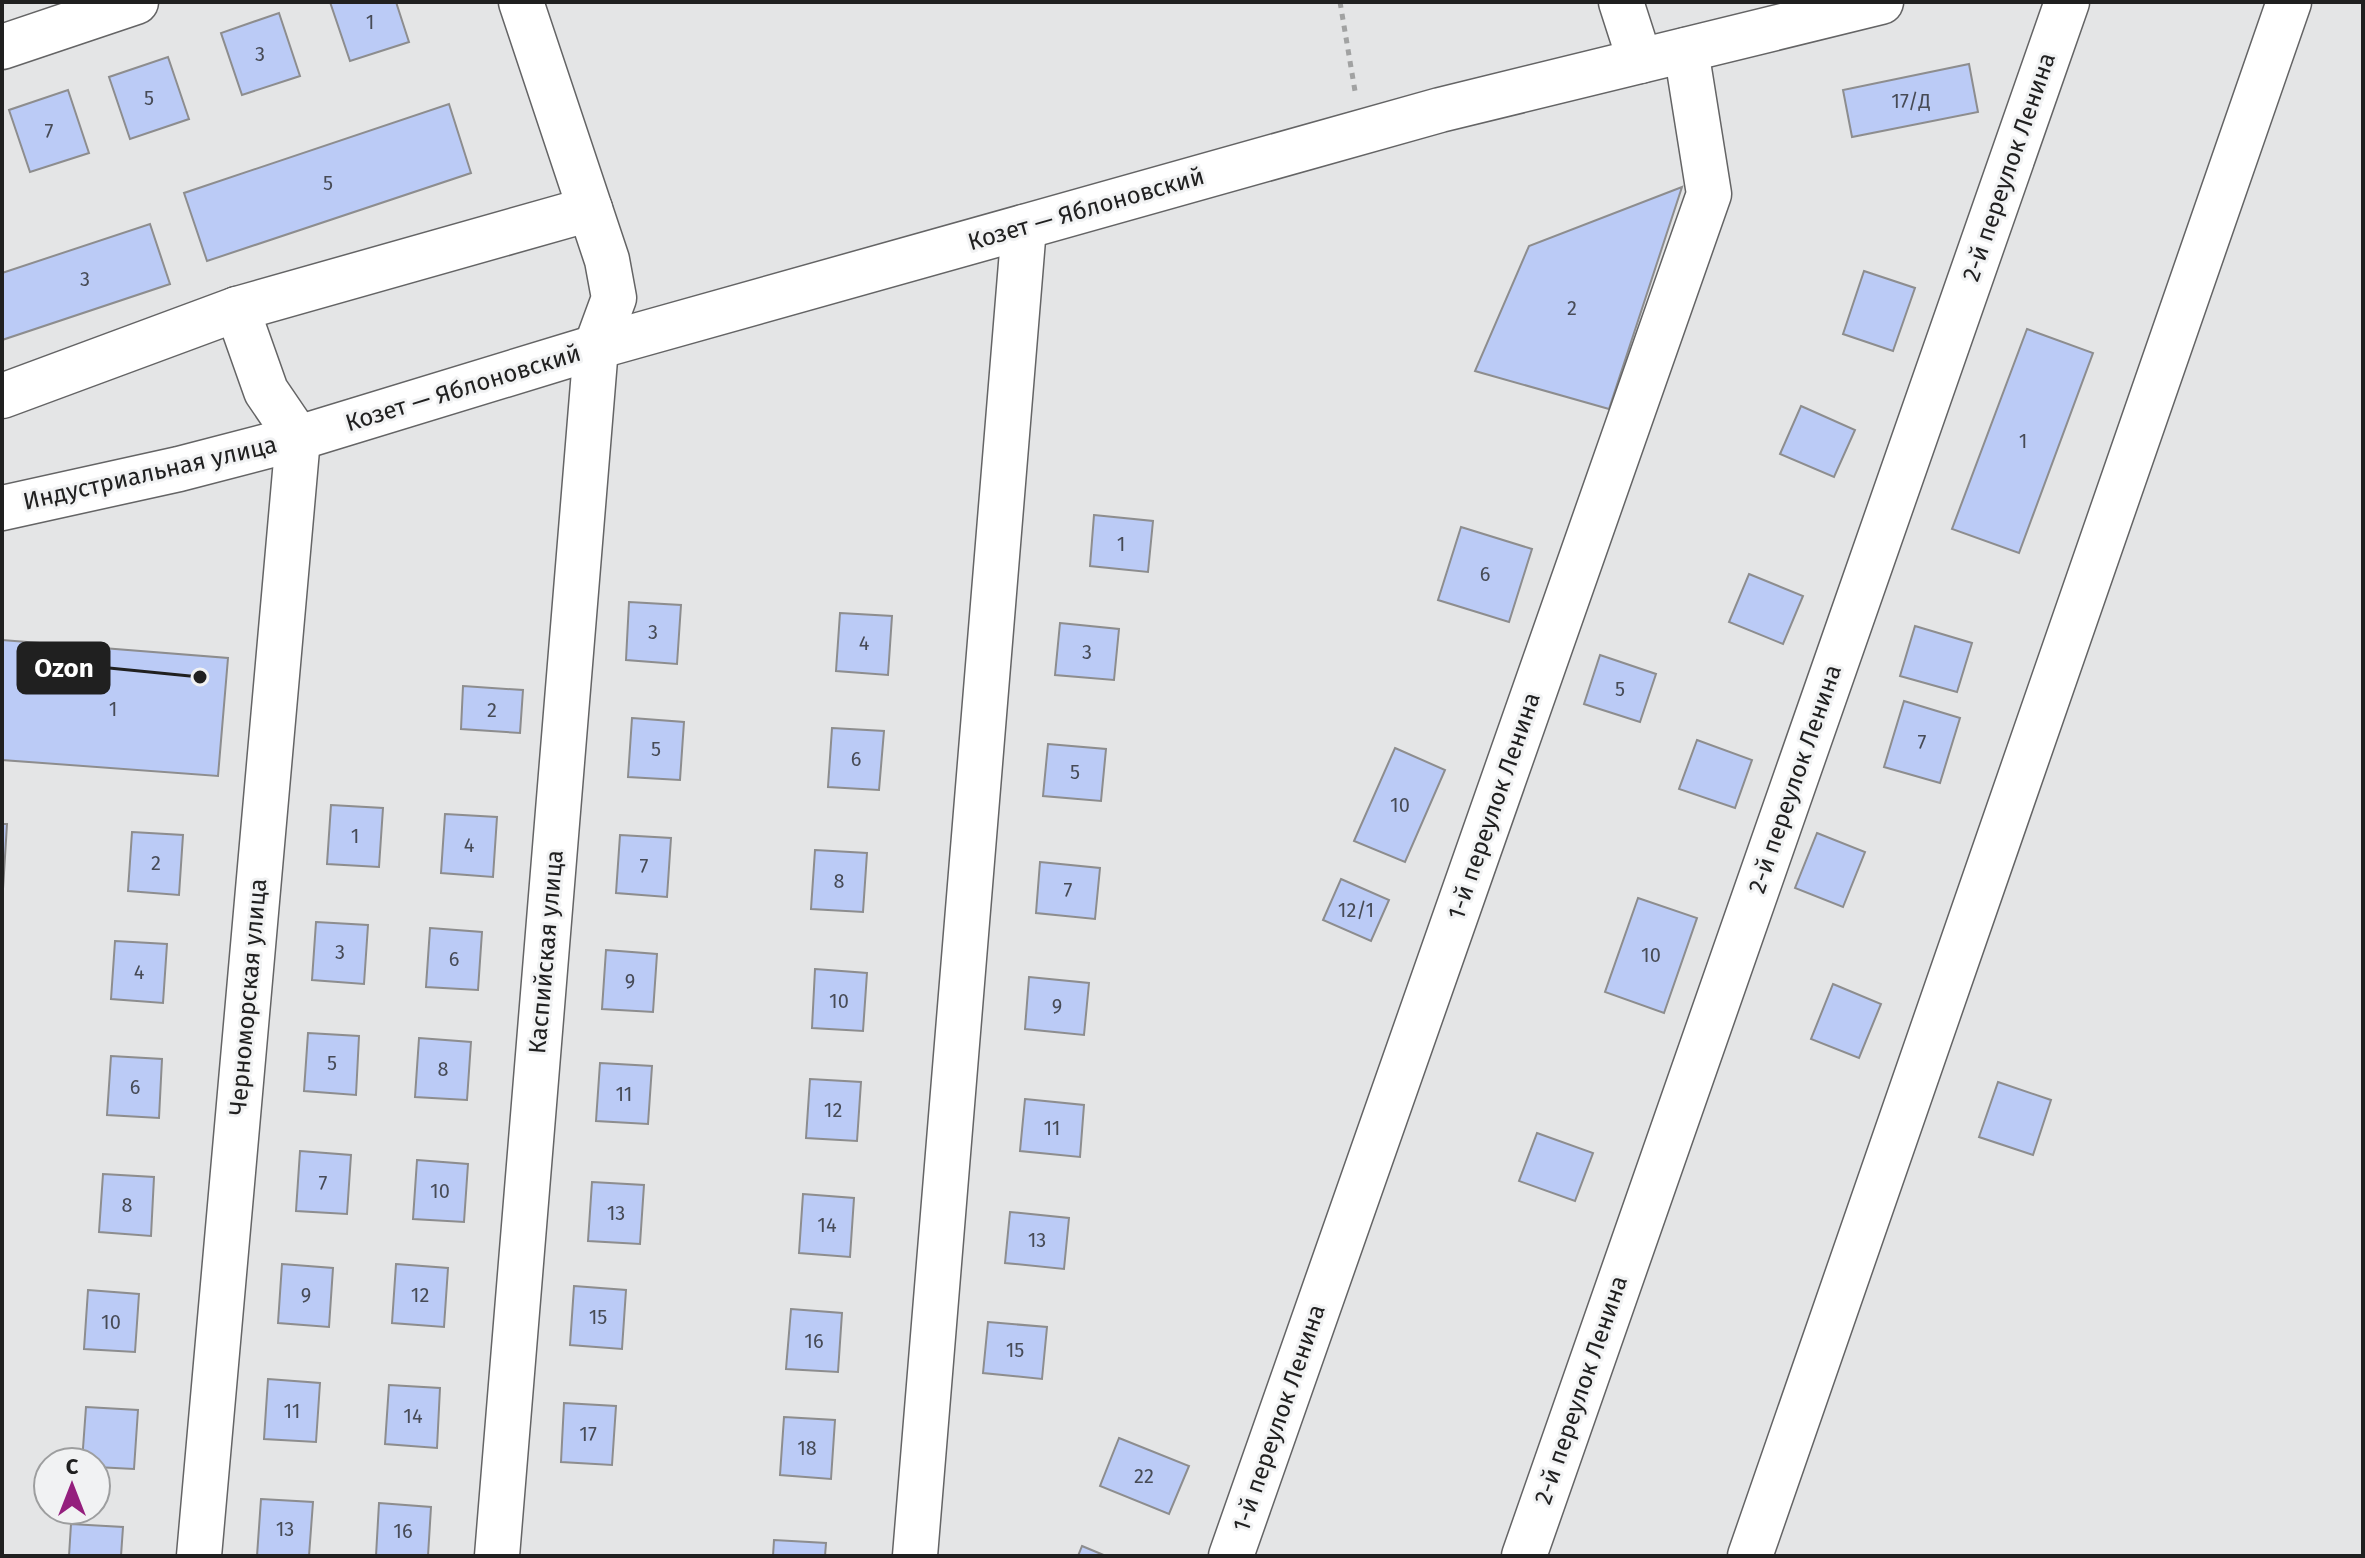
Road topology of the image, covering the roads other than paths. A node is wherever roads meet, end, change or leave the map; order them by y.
1 (136, 2) edge
2 (521, 2) edge
3 (1621, 2) edge
4 (1881, 2) edge
5 (2067, 2) edge
6 (2289, 2) edge
7 (2, 47) edge
8 (1686, 50) junction
9 (1640, 61) junction
10 (590, 209) junction
11 (1024, 227) junction
12 (237, 309) junction
13 (596, 347) junction
14 (2, 396) edge
15 (298, 438) junction
16 (2, 508) edge
17 (199, 1556) edge
18 (497, 1556) edge
19 (915, 1556) edge
20 (1231, 1556) edge
21 (1524, 1556) edge
22 (1750, 1556) edge

1 - 7 street
2 - 10 street, Каспийская улица
3 - 9 street
4 - 8 street, Козет — Яблоновский
5 - 21 street, 2-й переулок Ленина
6 - 22 street
8 - 9 street, Козет — Яблоновский
8 - 20 street, 1-й переулок Ленина
9 - 11 street, Козет — Яблоновский
10 - 12 street
10 - 13 street, Каспийская улица
11 - 13 street, Козет — Яблоновский
11 - 19 street
12 - 14 street
12 - 15 street
13 - 15 street, Козет — Яблоновский
13 - 18 street, Каспийская улица
15 - 16 street, Индустриальная улица
15 - 17 street, Черноморская улица

